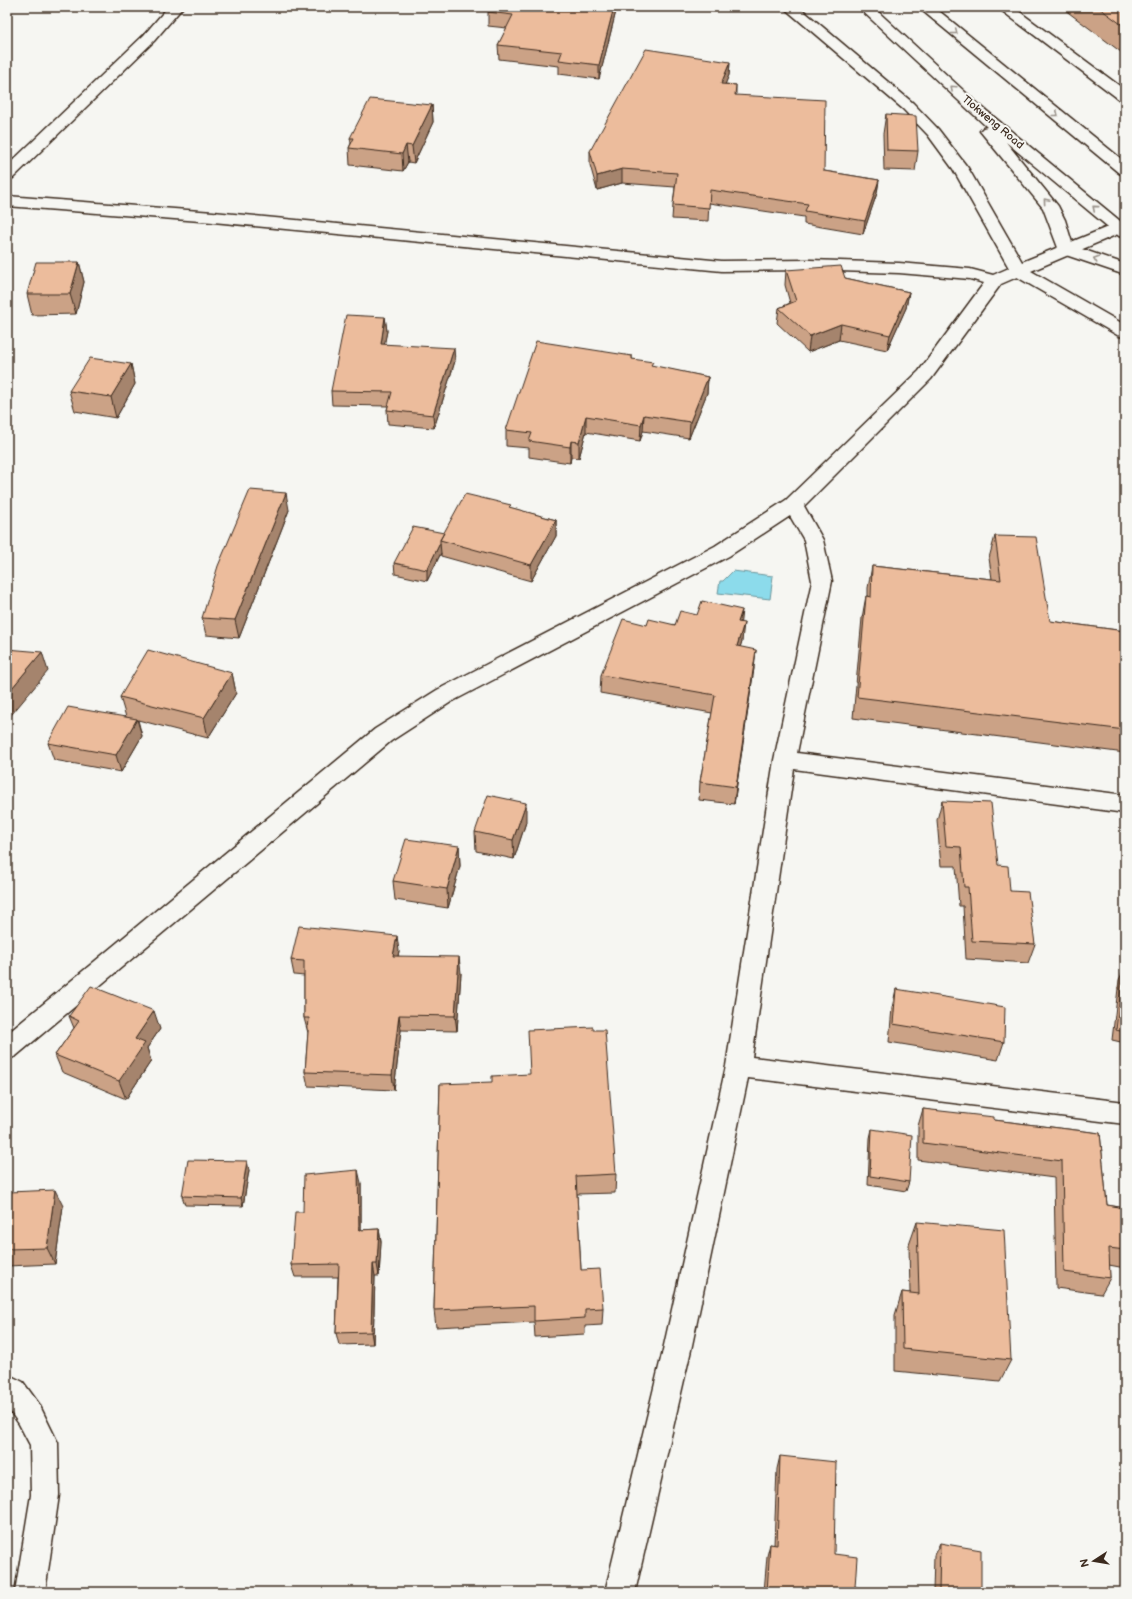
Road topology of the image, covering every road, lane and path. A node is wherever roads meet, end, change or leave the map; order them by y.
1 (176, 7) edge
2 (790, 7) edge
3 (865, 7) edge
4 (925, 7) edge
5 (1004, 7) edge
6 (1125, 97) edge
7 (972, 106) junction
8 (1125, 170) edge
9 (7, 175) edge
10 (7, 201) edge
11 (1123, 228) edge
12 (1066, 249) junction
13 (1125, 270) edge
14 (1019, 271) junction
15 (995, 280) junction
16 (1125, 332) edge
17 (793, 505) junction
18 (785, 760) junction
19 (1125, 804) edge
20 (7, 1049) edge
21 (738, 1066) junction
22 (1125, 1113) edge
23 (7, 1388) edge
24 (30, 1592) edge
25 (620, 1592) edge

1 - 9 street
2 - 14 street
7 -> 3 street, Tlokweng Road
4 -> 8 street
5 - 6 street
11 -> 7 street, Tlokweng Road
12 -> 7 street
10 - 15 street
11 - 12 street
13 -> 12 street
12 - 14 street
14 - 15 street
14 - 16 street
15 - 17 street
17 - 18 street
17 - 20 street
18 - 19 street
18 - 21 street
21 - 22 street
21 - 25 street
23 - 24 street

